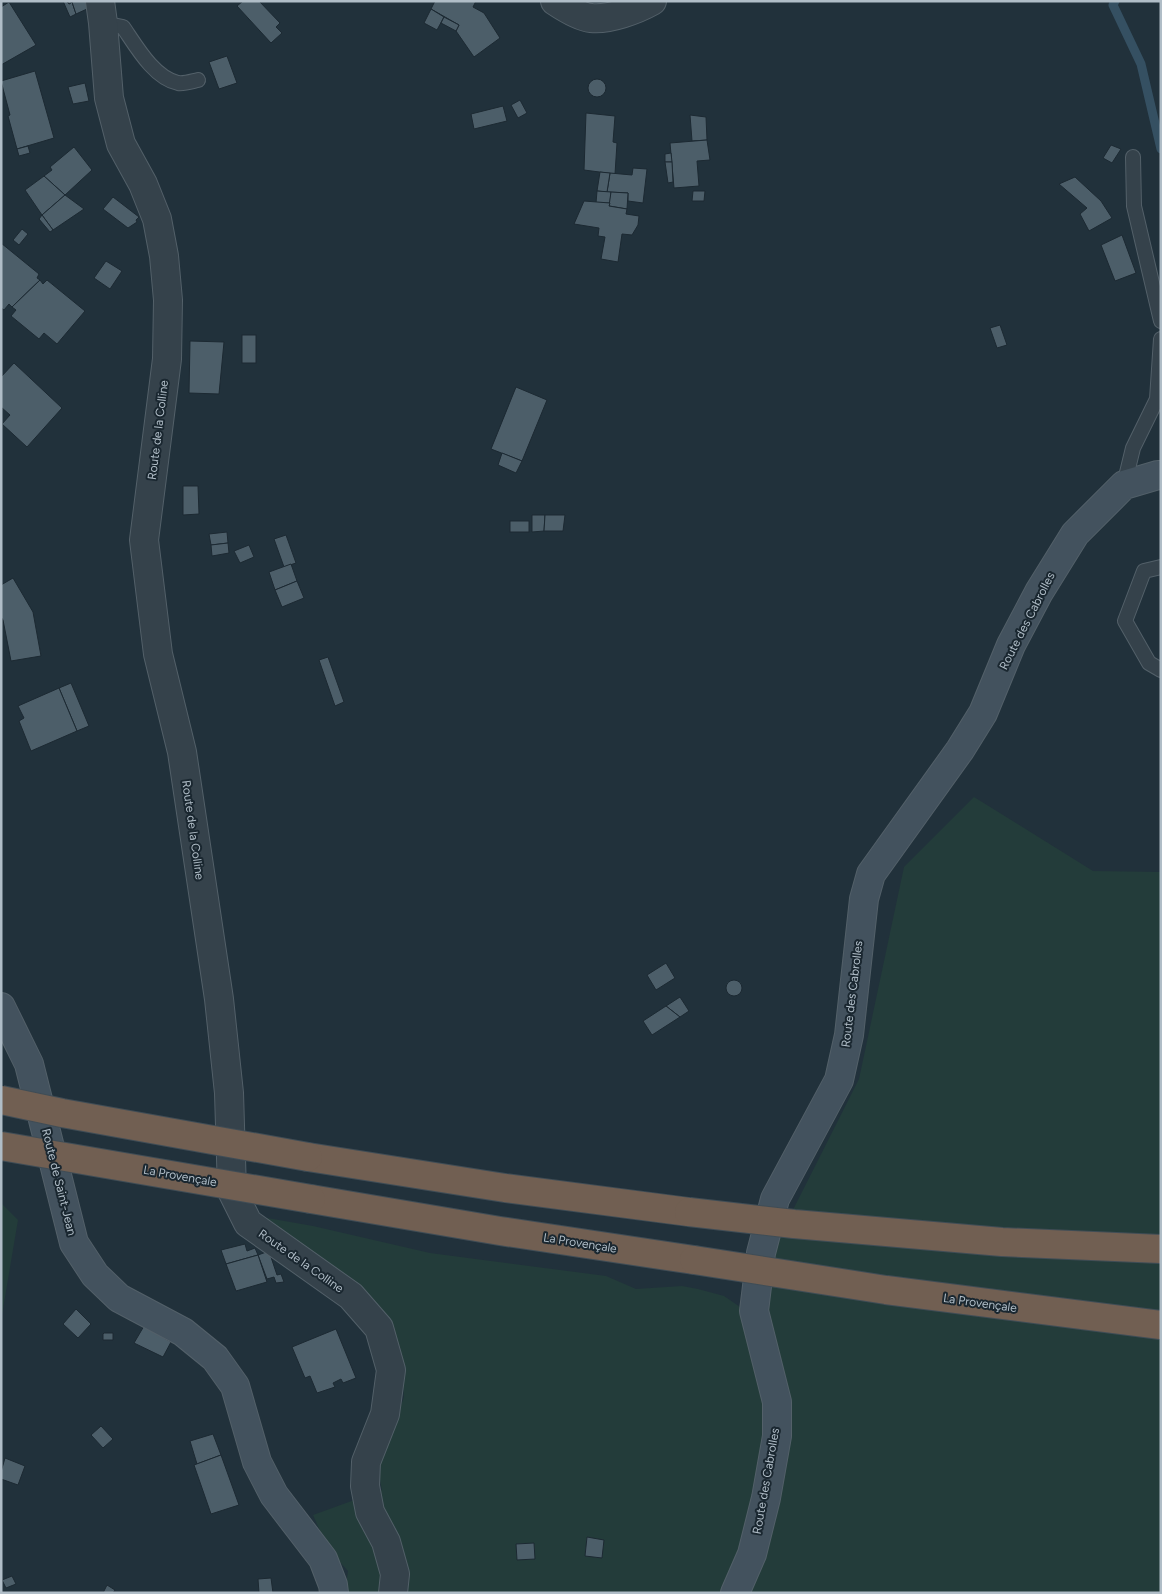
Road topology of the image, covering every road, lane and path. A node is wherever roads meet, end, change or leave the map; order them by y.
1 (555, 1) edge
2 (652, 1) edge
3 (102, 12) edge
4 (198, 80) dead end
5 (1133, 157) dead end
6 (1161, 321) edge
7 (1161, 339) edge
8 (1161, 475) edge
9 (1124, 485) junction
10 (1161, 567) edge
11 (1161, 670) edge
12 (1, 1007) edge
13 (1, 1100) edge
14 (1, 1146) edge
15 (1161, 1249) edge
16 (1161, 1326) edge
17 (334, 1593) edge
18 (393, 1593) edge
19 (735, 1593) edge

1 - 2 street
3 - 4 lane
3 - 18 street, Route de la Colline
5 - 6 lane
7 - 9 lane
8 - 9 street, Route des Cabrolles
9 - 19 street, Route des Cabrolles
10 - 11 lane
12 - 17 street, Route de Saint-Jean
13 - 15 highway, bridge
14 - 16 highway, La Provençale, bridge

